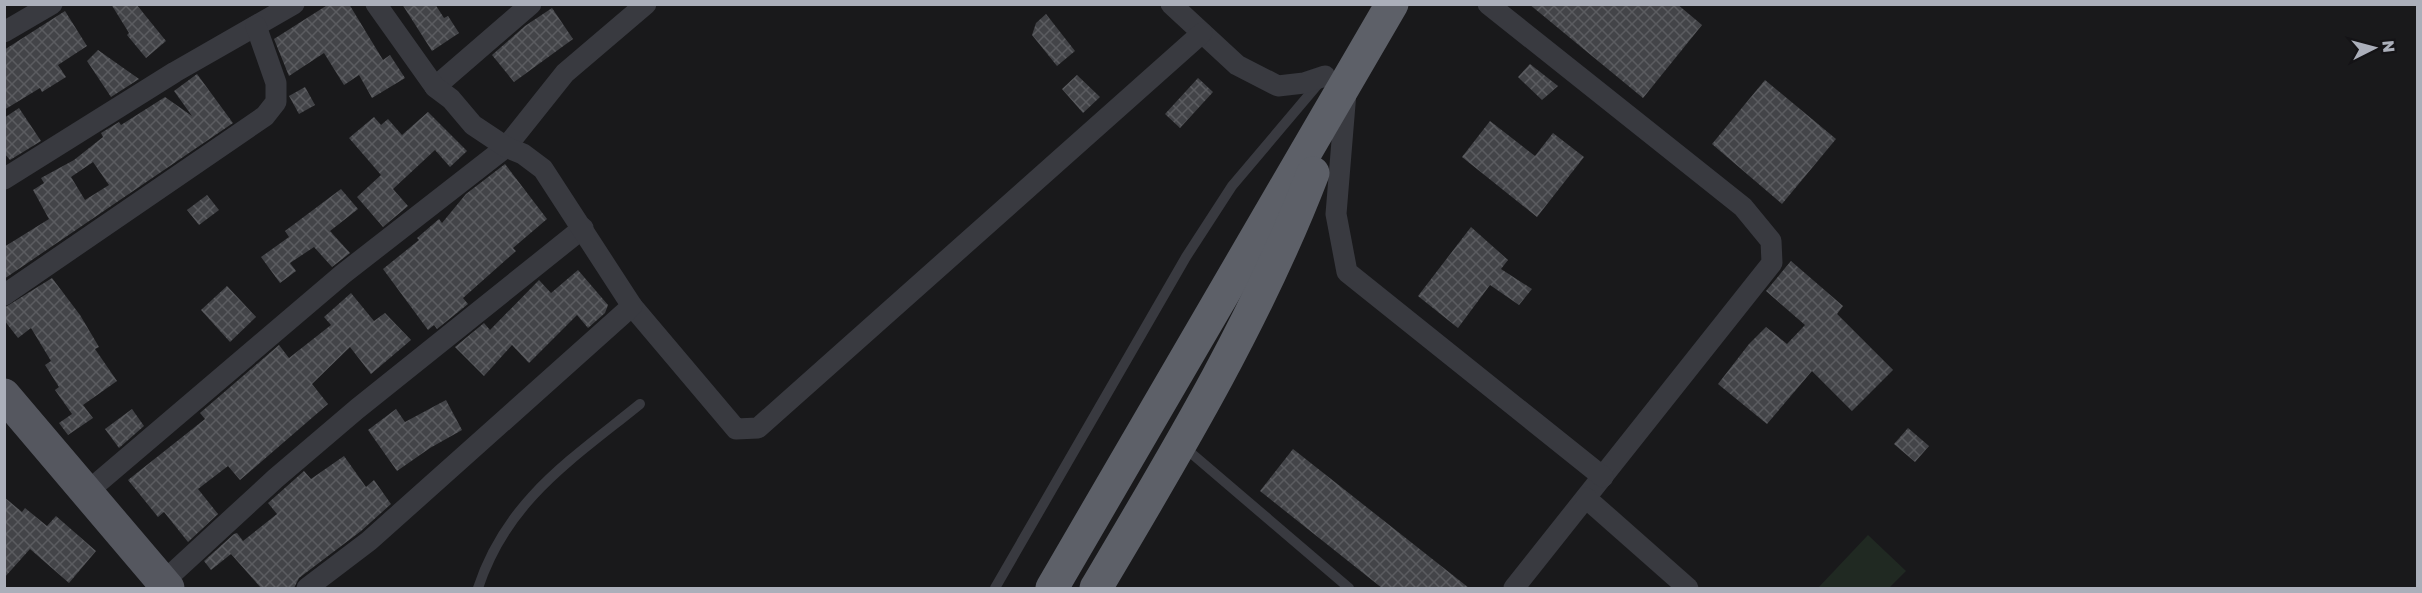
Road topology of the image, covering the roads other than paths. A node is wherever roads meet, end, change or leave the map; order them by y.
1 (294, 4) edge
2 (376, 4) edge
3 (531, 4) edge
4 (646, 4) edge
5 (1171, 4) edge
6 (1365, 4) edge
7 (1392, 4) edge
8 (1488, 4) edge
9 (48, 6) edge
10 (256, 26) junction
11 (4, 32) edge
12 (1202, 33) junction
13 (1336, 79) junction
14 (435, 87) junction
15 (506, 147) junction
16 (4, 179) edge
17 (583, 228) junction
18 (4, 295) edge
19 (632, 306) junction
20 (1156, 389) junction
21 (4, 395) edge
22 (640, 404) dead end
23 (1181, 445) junction
24 (1603, 477) junction
25 (87, 492) junction
26 (1586, 498) junction
27 (165, 585) edge
28 (307, 588) edge
29 (478, 588) edge
30 (995, 588) edge
31 (1029, 588) edge
32 (1052, 588) edge
33 (1096, 588) edge
34 (1349, 588) edge
35 (1514, 588) edge
36 (1688, 588) edge

1 - 10 street
2 - 14 street
3 - 14 street
4 - 15 street
5 - 12 street
6 - 13 highway
7 - 13 highway
8 - 24 street
9 - 11 street
10 - 16 street
10 - 18 street
12 - 13 street
12 - 19 street
13 - 20 highway
13 - 23 highway
13 - 24 street
13 - 30 lane
14 - 15 street
15 - 17 street
15 - 25 street
17 - 19 street
17 - 27 street
19 - 28 street
20 - 31 highway
20 - 32 highway
21 - 25 main road
22 - 29 lane
23 - 33 highway
23 - 34 lane
24 - 26 street
25 - 27 main road
26 - 35 street
26 - 36 street

